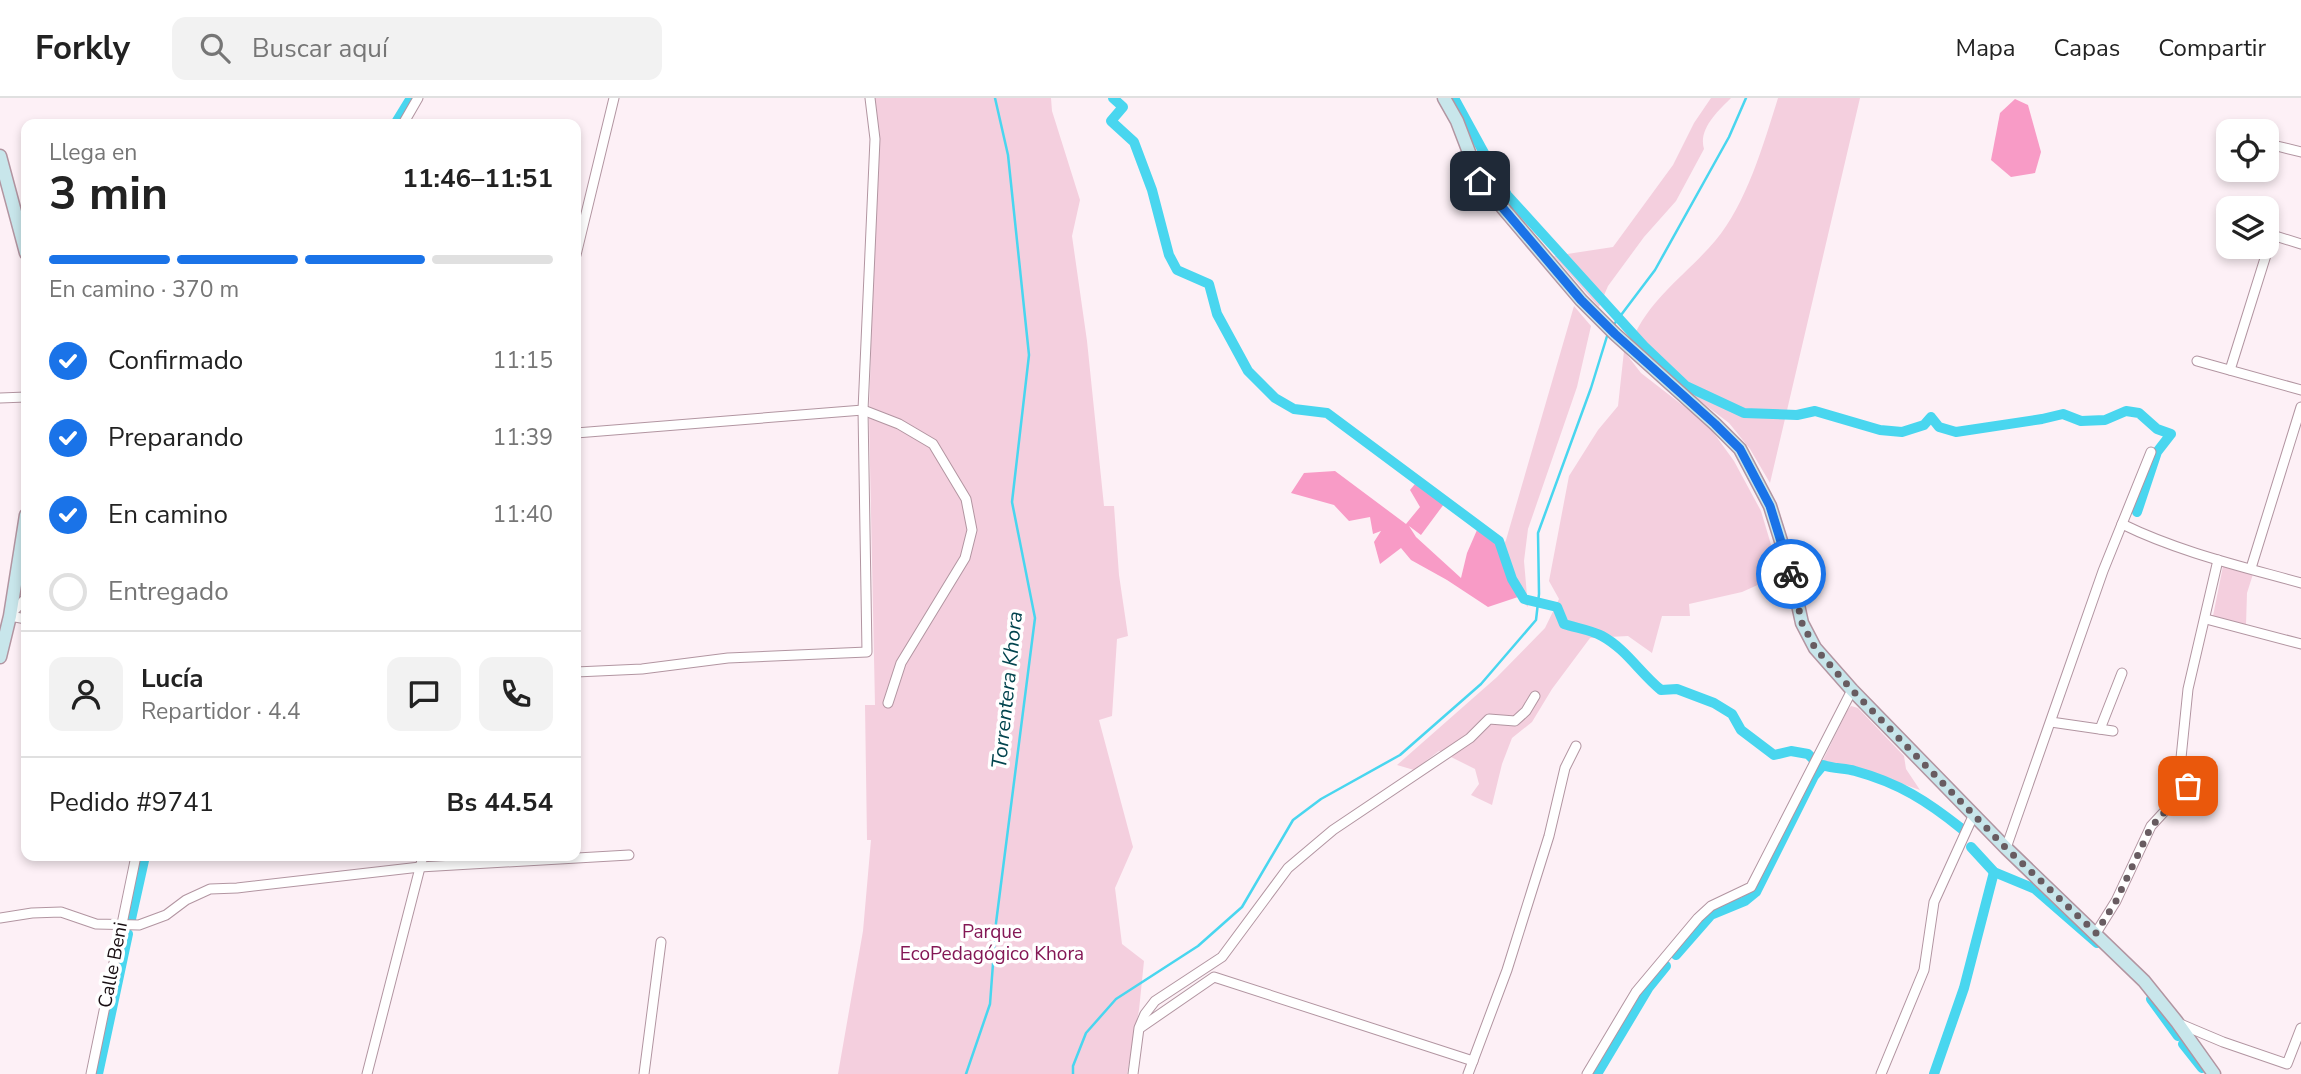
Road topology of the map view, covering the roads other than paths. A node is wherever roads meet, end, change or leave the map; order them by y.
1 (418, 98) edge
2 (614, 98) edge
3 (870, 98) edge
4 (1444, 98) edge
5 (406, 119) edge
6 (2279, 146) edge
7 (2301, 152) edge
8 (0, 156) edge
9 (581, 226) edge
10 (21, 234) edge
11 (2279, 237) edge
12 (2301, 244) edge
13 (2262, 259) edge
14 (2197, 361) dead end
15 (2230, 370) junction
16 (2301, 390) edge
17 (21, 397) edge
18 (0, 398) edge
19 (2301, 407) edge
20 (863, 410) junction
21 (581, 433) edge
22 (2151, 452) dead end
23 (2122, 524) junction
24 (21, 542) edge
25 (2218, 560) junction
26 (2251, 568) junction
27 (2301, 583) edge
28 (21, 604) edge
29 (2206, 619) junction
30 (6, 622) edge
31 (2301, 644) edge
32 (0, 657) edge
33 (581, 672) edge
34 (2122, 673) dead end
35 (1852, 690) junction
36 (1535, 696) dead end
37 (888, 704) dead end
38 (2051, 722) junction
39 (2100, 729) junction
40 (2113, 730) dead end
41 (1576, 746) dead end
42 (1974, 814) junction
43 (2006, 848) junction
44 (629, 855) dead end
45 (581, 858) edge
46 (135, 861) edge
47 (422, 861) edge
48 (524, 861) edge
49 (420, 867) junction
50 (0, 918) edge
51 (120, 926) junction
52 (2096, 933) junction
53 (661, 942) dead end
54 (2177, 1022) junction
55 (1139, 1028) junction
56 (2301, 1028) edge
57 (1473, 1061) junction
58 (91, 1074) edge
59 (367, 1074) edge
60 (645, 1074) edge
61 (1133, 1074) edge
62 (1468, 1074) edge
63 (1587, 1074) edge
64 (1881, 1074) edge
65 (2214, 1074) edge

1 - 5 street
2 - 9 street
3 - 20 street
4 - 35 street
6 - 7 street
8 - 10 street
11 - 12 street
13 - 15 street
14 - 15 street
15 - 16 street
17 - 18 street
19 - 26 street
20 - 21 street
20 - 33 street
20 - 37 street
22 - 23 street
23 - 25 street
23 - 38 street
24 - 30 street
25 - 26 street
25 - 29 street
26 - 27 street
28 - 30 street
29 - 31 street
29 - 52 street
30 - 32 street
34 - 39 street
35 - 42 street
35 - 63 street
36 - 55 street
38 - 39 street
38 - 43 street
39 - 40 street
41 - 57 street
42 - 43 street
42 - 64 street
43 - 52 street
44 - 45 street
46 - 51 street, Calle Beni
47 - 49 street
48 - 49 street
49 - 51 street
49 - 59 street
50 - 51 street
51 - 58 street, Calle Beni
52 - 54 street
53 - 60 street
54 - 56 street
54 - 65 street
55 - 57 street
55 - 61 street
57 - 62 street

